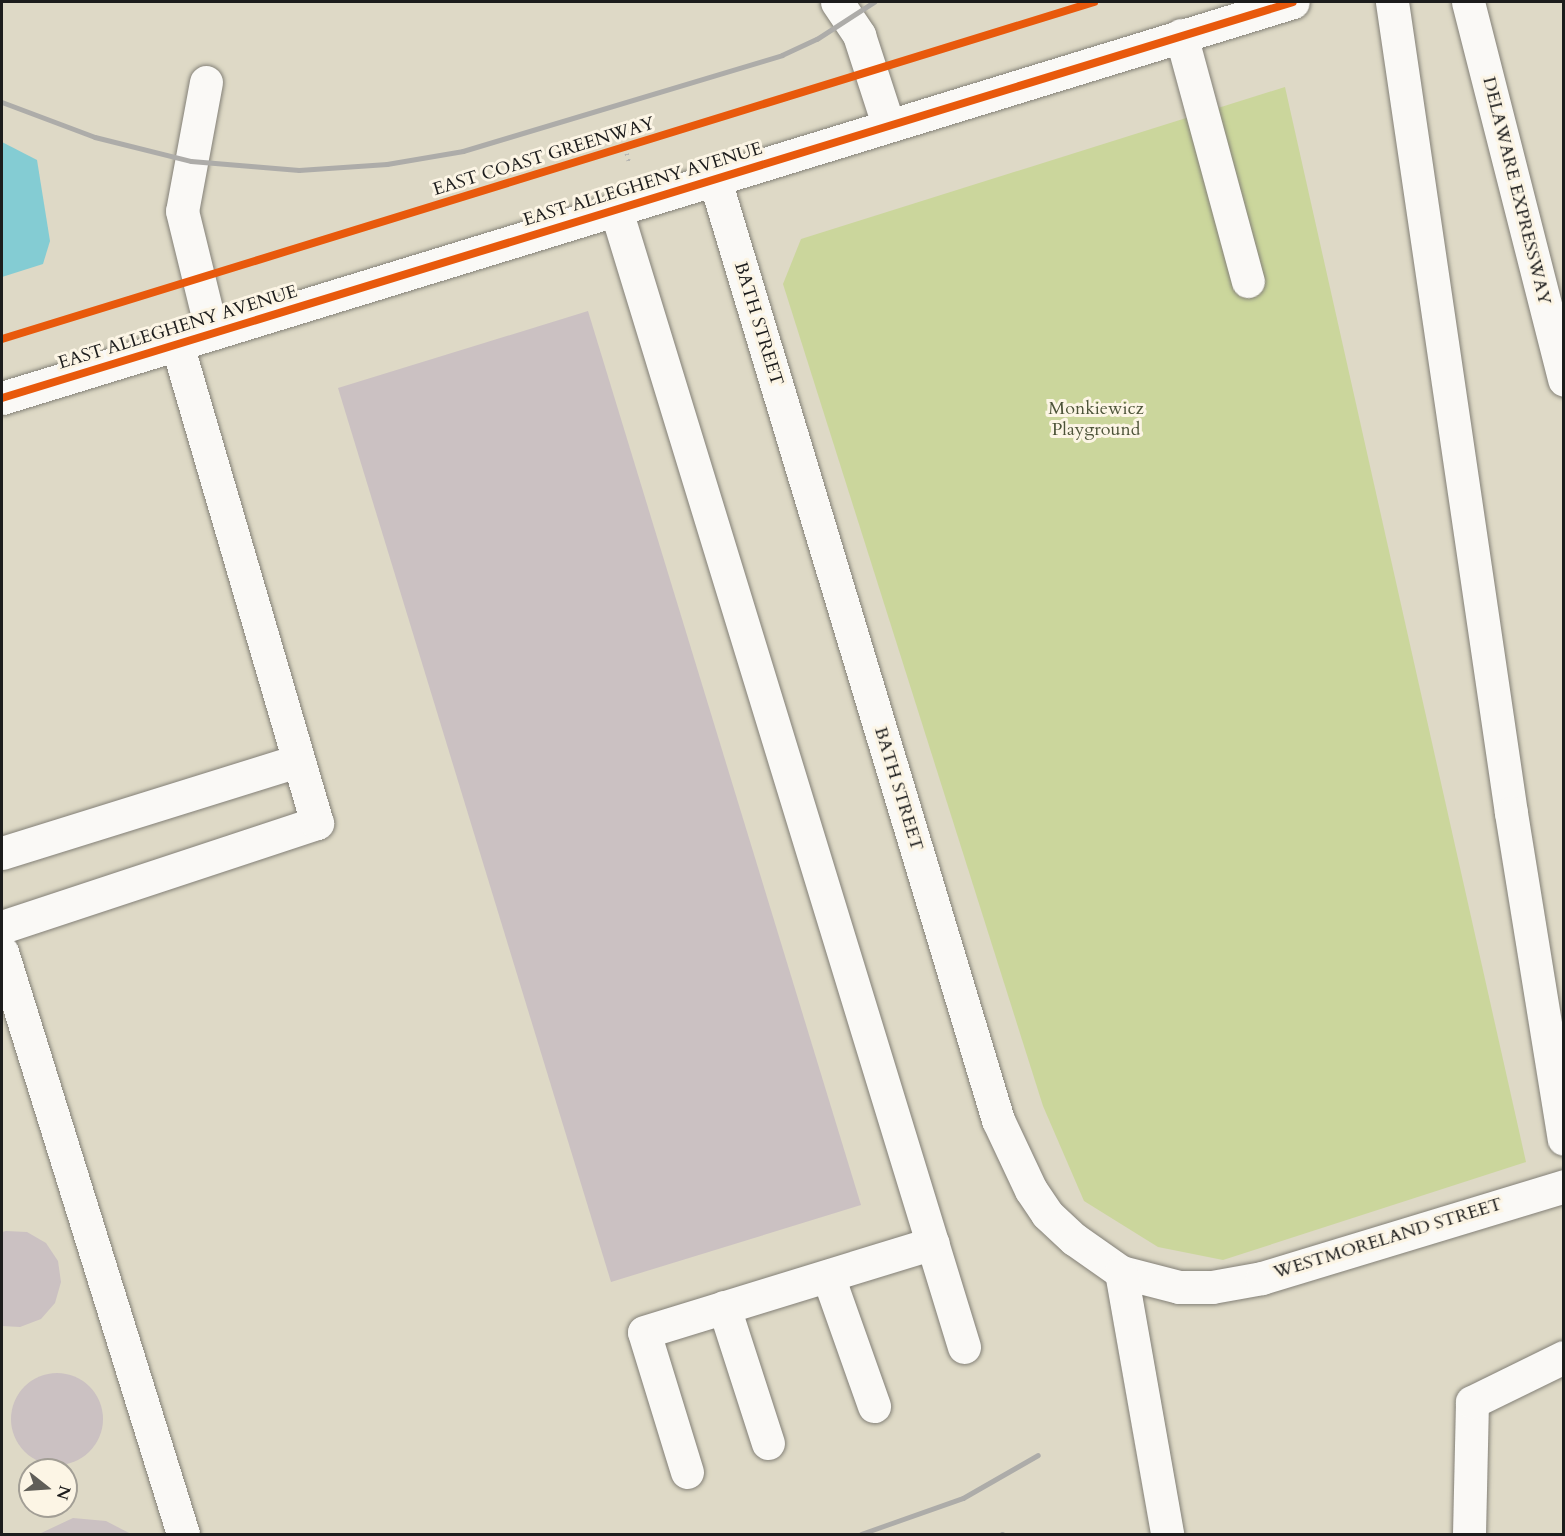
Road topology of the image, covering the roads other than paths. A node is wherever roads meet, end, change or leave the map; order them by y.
1 (837, 2) edge
2 (1392, 2) edge
3 (1468, 2) edge
4 (1279, 4) edge
5 (1181, 35) junction
6 (206, 82) dead end
7 (888, 124) junction
8 (714, 177) junction
9 (616, 210) junction
10 (1248, 281) dead end
11 (212, 333) junction
12 (177, 344) junction
13 (1563, 380) edge
14 (2, 398) edge
15 (298, 761) junction
16 (2, 853) edge
17 (2, 927) edge
18 (2, 952) edge
19 (1563, 1139) edge
20 (1563, 1186) edge
21 (933, 1243) junction
22 (1121, 1272) junction
23 (828, 1276) junction
24 (1212, 1287) joint
25 (724, 1307) junction
26 (964, 1347) dead end
27 (1563, 1356) edge
28 (874, 1406) dead end
29 (768, 1443) dead end
30 (687, 1472) dead end
31 (183, 1534) edge
32 (1167, 1534) edge
33 (1469, 1534) edge

1 - 7 main road
2 - 19 main road
3 - 13 main road, DELAWARE EXPRESSWAY
4 - 5 main road, EAST ALLEGHENY AVENUE
5 - 7 main road, EAST ALLEGHENY AVENUE
5 - 10 main road
6 - 11 main road
7 - 8 main road, EAST ALLEGHENY AVENUE
8 - 9 main road, EAST ALLEGHENY AVENUE
8 - 22 main road, BATH STREET
9 - 11 main road, EAST ALLEGHENY AVENUE
9 - 21 main road
11 - 12 main road, EAST ALLEGHENY AVENUE
12 - 14 main road, EAST ALLEGHENY AVENUE
12 - 15 main road
15 - 16 main road
15 - 17 main road
18 - 31 main road
20 - 24 main road, WESTMORELAND STREET
21 - 23 main road
21 - 26 main road
22 - 24 main road, BATH STREET
22 - 32 main road
23 - 25 main road
23 - 28 main road
25 - 29 main road
25 - 30 main road
27 - 33 main road

